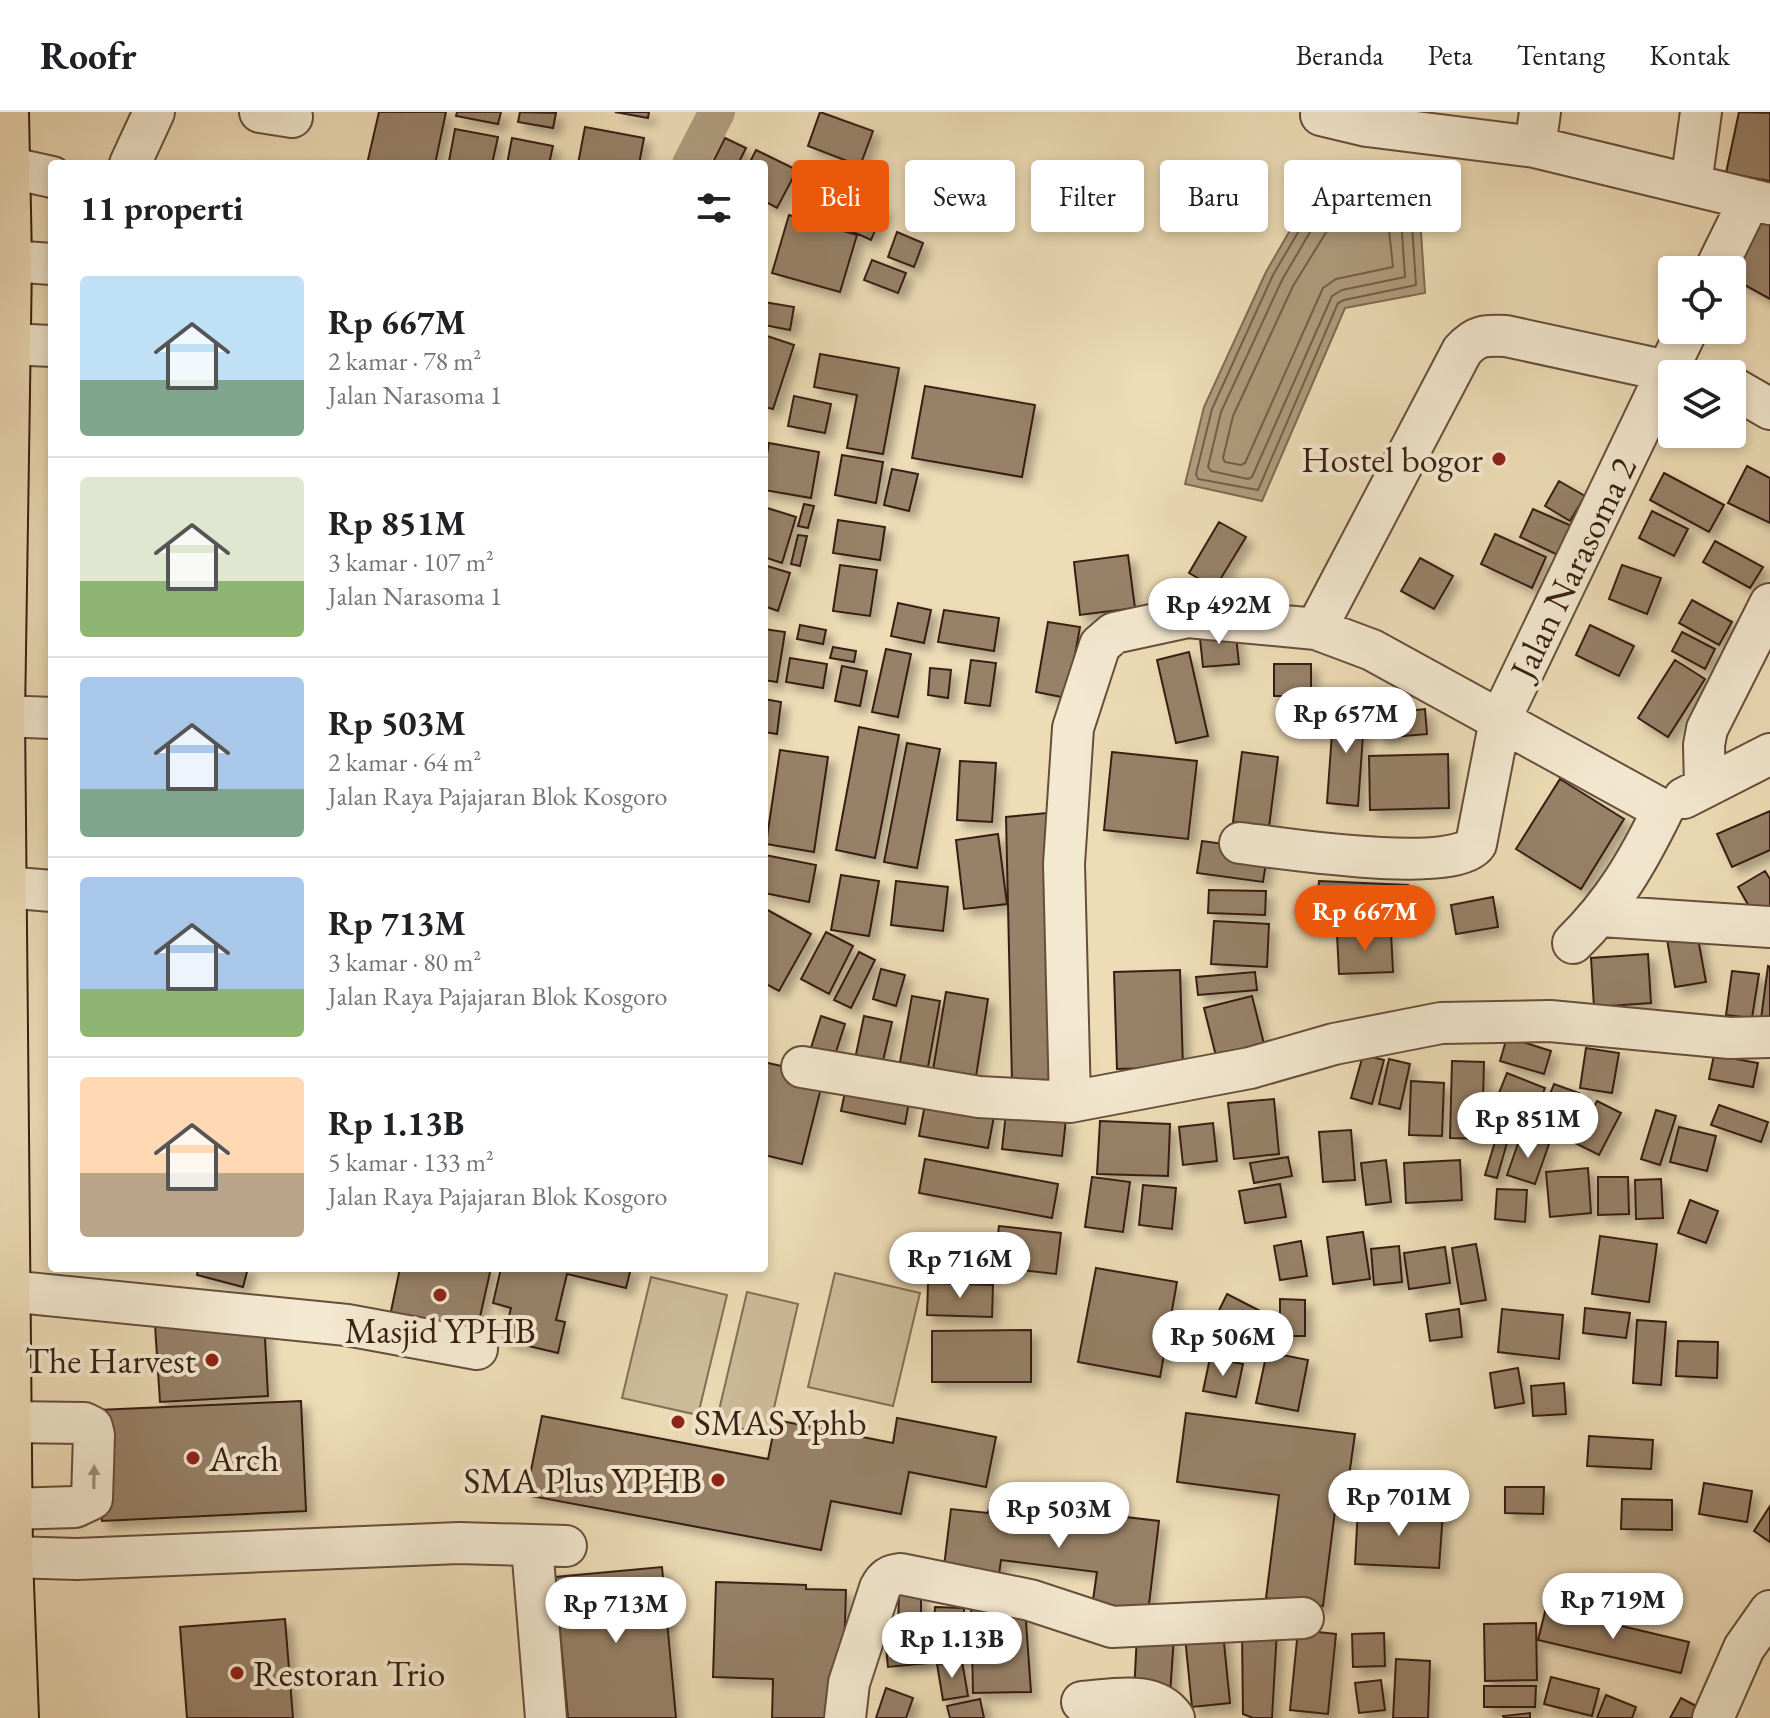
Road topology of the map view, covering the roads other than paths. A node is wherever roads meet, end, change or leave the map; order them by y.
1 (6, 112) edge
2 (154, 112) edge
3 (1701, 112) edge
4 (1321, 115) dead end
5 (1538, 129) edge
6 (132, 160) edge
7 (7, 167) junction
8 (48, 176) edge
9 (1691, 184) junction
10 (1760, 202) edge
11 (1724, 256) edge
12 (9, 261) junction
13 (48, 264) edge
14 (4, 344) edge
15 (48, 346) edge
16 (1658, 368) edge
17 (1746, 395) edge
18 (1658, 406) edge
19 (1770, 409) edge
20 (1770, 604) edge
21 (1316, 629) junction
22 (2, 716) junction
23 (48, 718) edge
24 (1500, 720) junction
25 (1770, 754) edge
26 (1705, 785) junction
27 (1663, 810) junction
28 (1240, 843) dead end
29 (4, 887) junction
30 (48, 891) edge
31 (1601, 916) junction
32 (1770, 927) edge
33 (1573, 943) dead end
34 (1770, 1037) edge
35 (802, 1067) dead end
36 (1070, 1102) junction
37 (8, 1291) junction
38 (477, 1349) dead end
39 (9, 1422) junction
40 (10, 1509) junction
41 (10, 1557) junction
42 (1770, 1611) edge
43 (1303, 1618) dead end
44 (1082, 1702) dead end
45 (16, 1718) edge
46 (546, 1718) edge
47 (845, 1718) edge
48 (1174, 1718) edge
49 (1713, 1718) edge

1 - 7 highway
2 - 6 street
3 - 9 street
4 - 5 street
5 - 9 street
7 - 8 street
7 - 12 highway
9 - 10 street
10 - 11 street
12 - 13 street
12 - 14 highway
14 - 15 street
14 - 22 highway
16 - 21 street
17 - 19 street
18 - 24 street, Jalan Narasoma 2
20 - 26 street
21 - 24 street
21 - 36 street
22 - 23 street
22 - 29 highway
24 - 27 street
24 - 28 street, Jalan Narasoma 2
25 - 26 street
26 - 27 street
27 - 31 street
29 - 30 street
29 - 37 highway
31 - 32 street
31 - 33 street
34 - 36 street
35 - 36 street
37 - 38 street
37 - 39 highway
39 - 40 highway
40 -> 39 street
40 - 41 highway
41 - 45 highway
41 - 46 street
42 - 49 street
43 - 47 street
44 - 48 street

